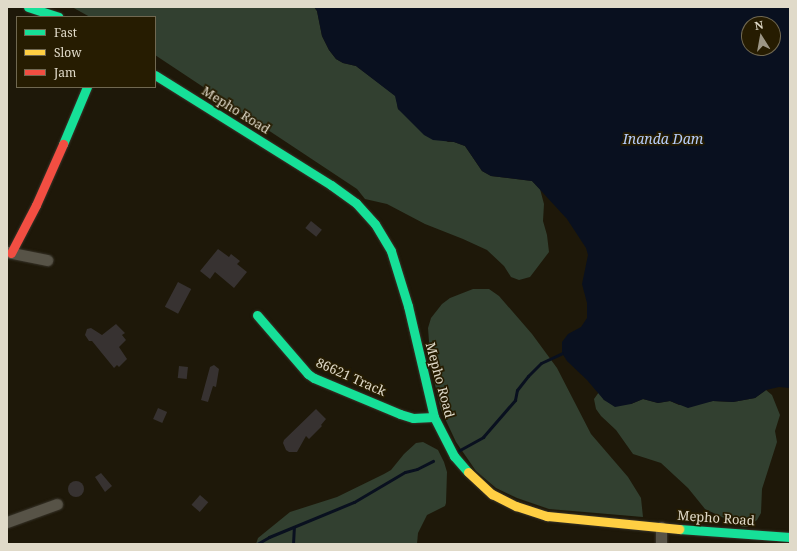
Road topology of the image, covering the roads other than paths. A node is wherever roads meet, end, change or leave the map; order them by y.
1 (28, 7) edge
2 (55, 16) edge
3 (156, 76) edge
4 (87, 88) edge
5 (9, 252) edge
6 (47, 260) dead end
7 (257, 316) dead end
8 (434, 417) junction
9 (58, 504) dead end
10 (7, 522) edge
11 (661, 527) junction
12 (790, 537) edge
13 (661, 544) edge

1 - 2 street
3 - 8 street, Mepho Road
4 - 5 street
5 - 6 street
7 - 8 street, 86621 Track
8 - 11 street, Mepho Road
9 - 10 street
11 - 12 street, Mepho Road
11 - 13 street

